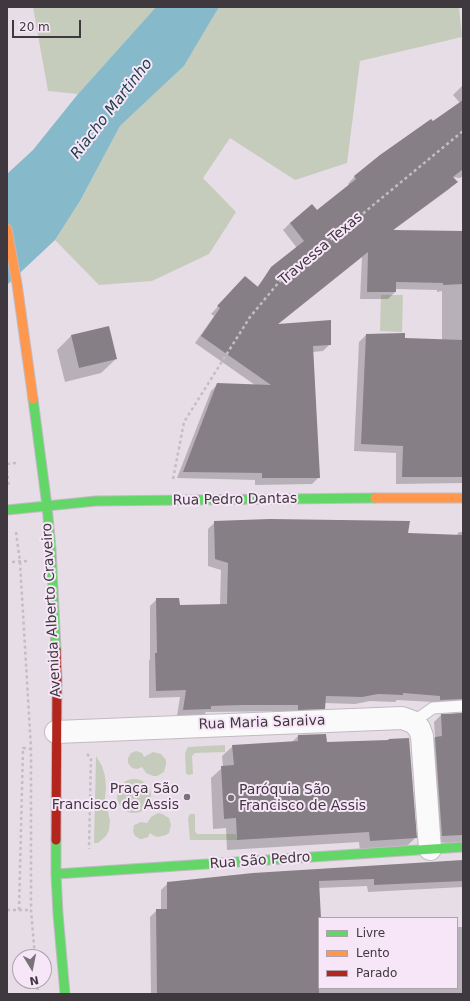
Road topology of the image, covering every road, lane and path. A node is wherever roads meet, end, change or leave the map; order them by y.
1 (463, 131) edge
2 (7, 229) edge
3 (16, 463) dead end
4 (7, 464) edge
5 (7, 470) edge
6 (172, 479) dead end
7 (463, 498) edge
8 (47, 506) junction
9 (10, 509) edge
10 (27, 561) dead end
11 (12, 562) dead end
12 (20, 562) junction
13 (463, 706) edge
14 (413, 722) junction
15 (56, 732) junction
16 (31, 748) junction
17 (82, 749) dead end
18 (463, 847) edge
19 (430, 849) junction
20 (89, 852) dead end
21 (56, 874) junction
22 (7, 910) edge
23 (19, 910) junction
24 (31, 910) junction
25 (34, 949) edge
26 (65, 994) edge

1 - 6 path, Travessa Texas
2 - 8 main road, Avenida Alberto Craveiro
3 - 4 path
5 - 9 path, Avenida Alberto Craveiro
7 - 8 main road, Rua Pedro Dantas
8 - 9 main road, Rua Pedro Dantas
8 - 15 main road, Avenida Alberto Craveiro
9 - 12 path, Avenida Alberto Craveiro
10 - 12 path
11 - 12 path
12 - 16 path, Avenida Alberto Craveiro
13 - 14 lane
14 - 15 street, Rua Maria Saraiva
14 - 19 street
15 - 21 main road, Avenida Alberto Craveiro
16 - 23 path
16 - 24 path, Avenida Alberto Craveiro
17 - 20 path
18 - 19 main road, Rua São Pedro
19 - 21 main road, Rua São Pedro
21 - 26 main road, Avenida Alberto Craveiro
22 - 23 path
23 - 24 path
24 - 25 path, Avenida Alberto Craveiro

